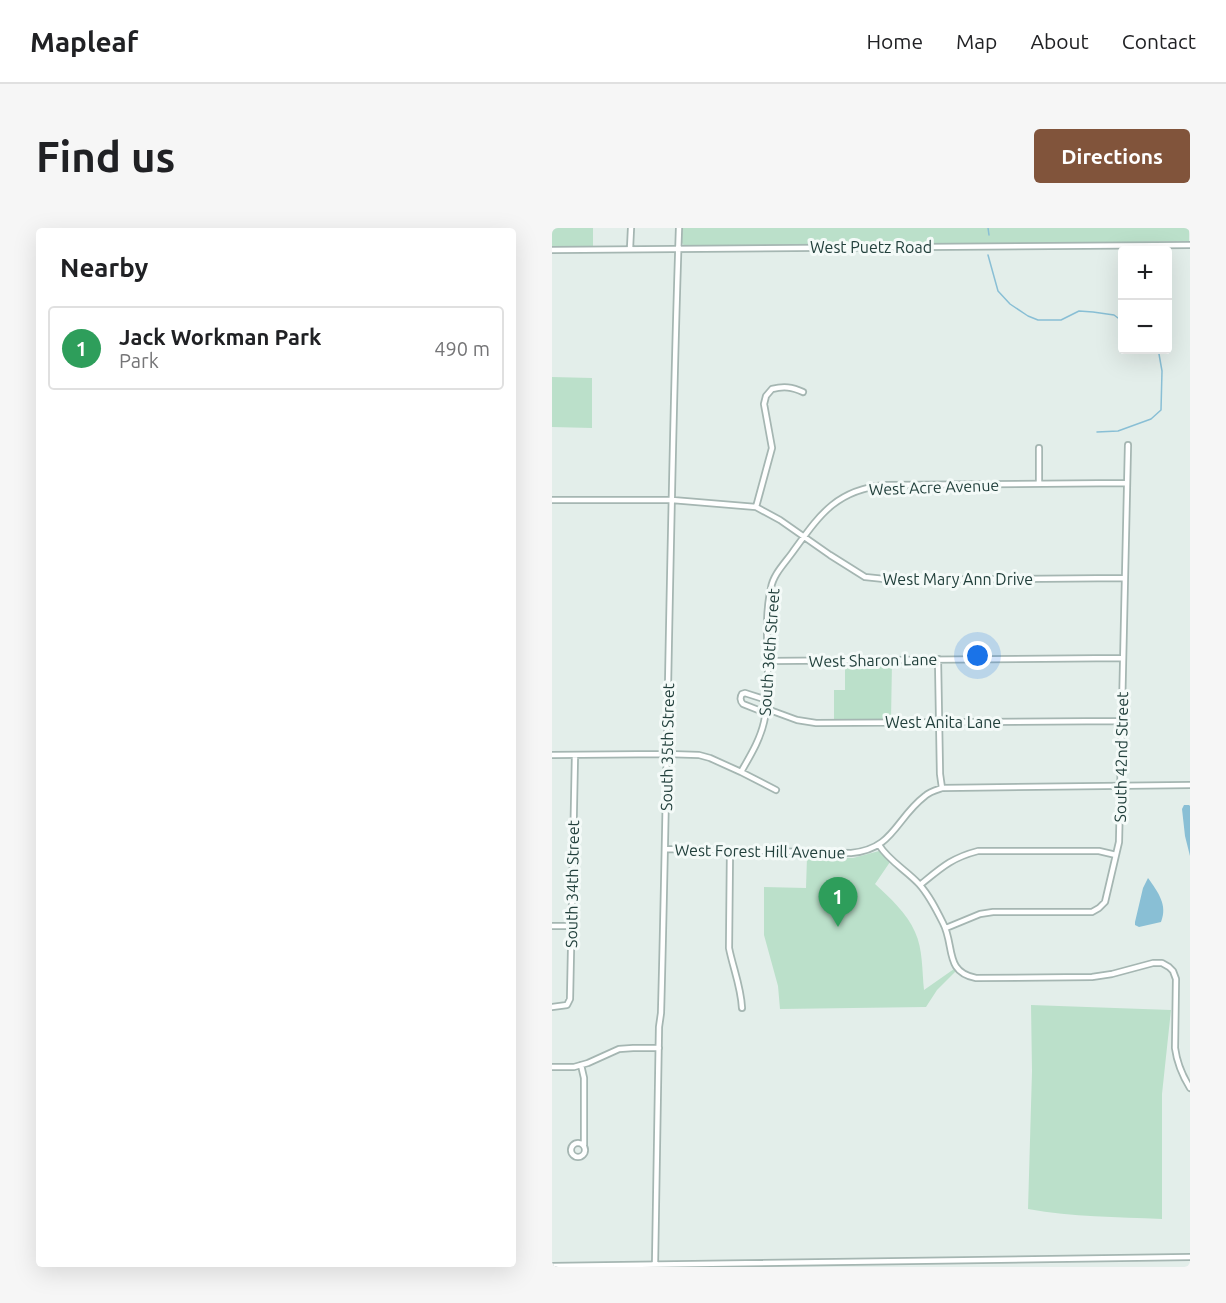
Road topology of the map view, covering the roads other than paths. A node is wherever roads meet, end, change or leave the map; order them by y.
1 (631, 228) edge
2 (679, 228) edge
3 (1190, 245) edge
4 (630, 249) junction
5 (678, 249) junction
6 (552, 250) edge
7 (803, 392) dead end
8 (1128, 445) dead end
9 (1040, 448) dead end
10 (1127, 483) junction
11 (1039, 484) junction
12 (552, 500) edge
13 (672, 500) junction
14 (756, 507) junction
15 (804, 537) junction
16 (1125, 578) junction
17 (1123, 658) junction
18 (938, 659) junction
19 (768, 661) junction
20 (767, 700) junction
21 (766, 711) junction
22 (1122, 721) junction
23 (939, 722) junction
24 (667, 754) junction
25 (552, 755) edge
26 (575, 755) junction
27 (741, 772) junction
28 (1190, 784) edge
29 (1120, 786) junction
30 (942, 788) junction
31 (776, 790) dead end
32 (879, 845) junction
33 (666, 849) junction
34 (730, 851) junction
35 (1116, 855) junction
36 (920, 885) junction
37 (552, 926) edge
38 (571, 926) junction
39 (946, 928) junction
40 (552, 1007) edge
41 (742, 1008) dead end
42 (659, 1048) junction
43 (581, 1065) junction
44 (552, 1067) edge
45 (1190, 1088) edge
46 (584, 1145) dead end
47 (1190, 1257) edge
48 (940, 1264) edge
49 (655, 1265) junction
50 (552, 1266) edge

1 - 4 street
2 - 5 street, South 35th Street
3 - 5 street, West Puetz Road
4 - 5 street, West Puetz Road
4 - 6 street, West Puetz Road
5 - 13 street, South 35th Street
7 - 14 street
8 - 10 street, South 42nd Street
9 - 11 street
10 - 11 street, West Acre Avenue
10 - 16 street, South 42nd Street
11 - 15 street, West Acre Avenue
12 - 13 street
13 - 14 street
13 - 24 street, South 35th Street
14 - 15 street
15 - 16 street, West Mary Ann Drive
15 - 19 street, South 36th Street
16 - 17 street, South 42nd Street
17 - 18 street, West Sharon Lane
17 - 22 street, South 42nd Street
18 - 19 street, West Sharon Lane
18 - 23 street
19 - 20 street, South 36th Street
20 - 21 street, South 36th Street
20 - 21 street, West Anita Lane
21 - 23 street, West Anita Lane
21 - 27 street, South 36th Street
22 - 23 street, West Anita Lane
22 - 29 street, South 42nd Street
23 - 30 street
24 - 26 street
24 - 27 street
24 - 33 street, South 35th Street
25 - 26 street
26 - 38 street, South 34th Street
27 - 31 street
28 - 29 street
29 - 30 street
29 - 35 street, South 42nd Street
30 - 32 street
32 - 34 street, West Forest Hill Avenue
32 - 36 street
33 - 34 street, West Forest Hill Avenue
33 - 42 street, South 35th Street
34 - 41 street
35 - 36 street
35 - 39 street, South 42nd Street
36 - 39 street
37 - 38 street
38 - 40 street, South 34th Street
39 - 45 street
42 - 43 street
42 - 49 street, South 35th Street
43 - 44 street
43 - 46 street
47 - 48 street
48 - 49 street
49 - 50 street

